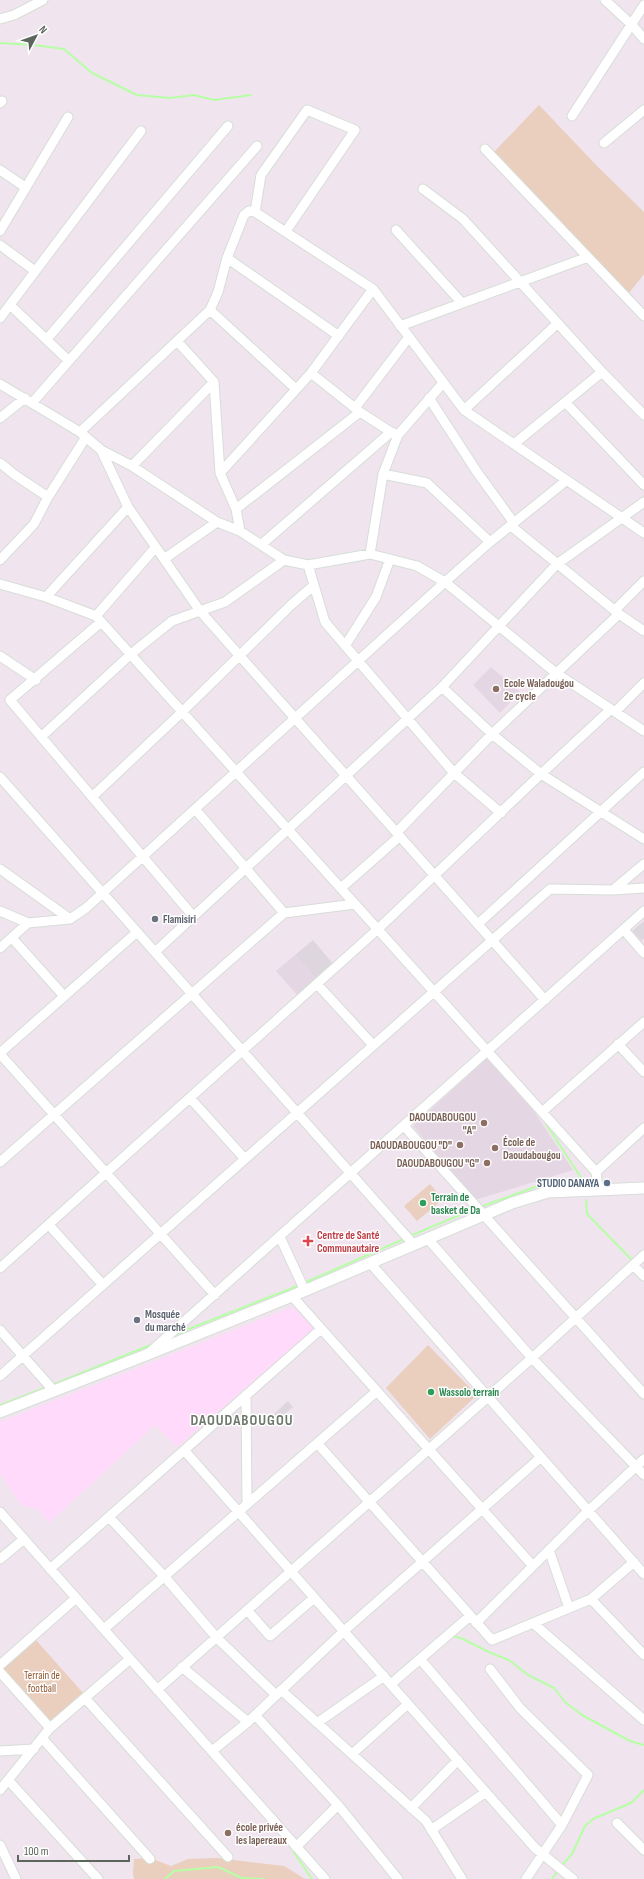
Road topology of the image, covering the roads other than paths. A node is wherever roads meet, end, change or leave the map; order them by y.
1 (43, 0) edge
2 (605, 0) edge
3 (644, 5) edge
4 (0, 19) edge
5 (632, 25) junction
6 (644, 39) edge
7 (644, 110) edge
8 (572, 116) dead end
9 (68, 117) dead end
10 (228, 126) dead end
11 (141, 131) dead end
12 (604, 143) dead end
13 (257, 146) dead end
14 (485, 149) dead end
15 (0, 170) edge
16 (25, 187) junction
17 (423, 188) dead end
18 (255, 212) junction
19 (396, 230) dead end
20 (0, 231) edge
21 (286, 231) junction
22 (0, 245) edge
23 (228, 258) junction
24 (588, 258) junction
25 (35, 271) junction
26 (520, 282) junction
27 (373, 289) junction
28 (462, 303) junction
29 (10, 305) junction
30 (210, 310) junction
31 (644, 316) edge
32 (0, 318) edge
33 (558, 323) junction
34 (400, 326) junction
35 (339, 336) junction
36 (409, 337) junction
37 (46, 339) junction
38 (177, 341) junction
39 (69, 361) junction
40 (602, 372) junction
41 (310, 373) junction
42 (214, 382) junction
43 (443, 383) junction
44 (0, 384) edge
45 (296, 389) junction
46 (430, 398) junction
47 (28, 400) junction
48 (565, 402) junction
49 (358, 410) junction
50 (464, 410) junction
51 (644, 415) edge
52 (0, 418) edge
53 (83, 434) junction
54 (395, 434) junction
55 (514, 444) junction
56 (101, 450) junction
57 (0, 463) edge
58 (132, 466) junction
59 (220, 473) junction
60 (383, 474) junction
61 (567, 480) junction
62 (644, 485) edge
63 (48, 497) junction
64 (644, 502) edge
65 (128, 507) junction
66 (236, 509) junction
67 (622, 518) junction
68 (217, 522) junction
69 (512, 524) junction
70 (240, 531) junction
71 (644, 533) edge
72 (490, 542) junction
73 (262, 544) junction
74 (155, 548) junction
75 (370, 554) junction
76 (164, 559) junction
77 (390, 559) junction
78 (0, 560) edge
79 (284, 560) junction
80 (557, 564) junction
81 (308, 565) junction
82 (644, 581) edge
83 (445, 582) junction
84 (0, 584) edge
85 (313, 586) junction
86 (46, 597) junction
87 (200, 611) junction
88 (617, 612) junction
89 (99, 619) junction
90 (499, 626) junction
91 (644, 631) edge
92 (345, 646) junction
93 (131, 654) junction
94 (239, 655) junction
95 (0, 656) edge
96 (358, 661) junction
97 (556, 673) junction
98 (36, 680) junction
99 (644, 683) edge
100 (442, 687) junction
101 (613, 711) junction
102 (182, 712) junction
103 (295, 718) junction
104 (408, 719) junction
105 (644, 731) edge
106 (492, 734) junction
107 (42, 737) junction
108 (236, 772) junction
109 (644, 772) edge
110 (454, 773) junction
111 (541, 774) junction
112 (346, 775) junction
113 (2, 781) edge
114 (92, 797) junction
115 (195, 809) junction
116 (602, 811) junction
117 (501, 813) junction
118 (287, 829) junction
119 (398, 834) junction
120 (644, 838) edge
121 (143, 857) junction
122 (644, 864) edge
123 (245, 868) junction
124 (0, 869) edge
125 (435, 875) junction
126 (341, 888) junction
127 (644, 888) edge
128 (613, 890) junction
129 (103, 893) junction
130 (355, 904) junction
131 (0, 911) edge
132 (644, 911) edge
133 (284, 913) junction
134 (193, 916) junction
135 (70, 919) junction
136 (28, 923) junction
137 (478, 924) junction
138 (378, 930) junction
139 (624, 930) junction
140 (137, 932) junction
141 (12, 938) junction
142 (492, 940) junction
143 (0, 948) edge
144 (155, 952) junction
145 (644, 953) edge
146 (317, 984) junction
147 (434, 992) junction
148 (191, 993) junction
149 (64, 996) junction
150 (545, 1000) junction
151 (644, 1022) edge
152 (618, 1044) junction
153 (373, 1045) junction
154 (242, 1051) junction
155 (488, 1051) junction
156 (0, 1054) edge
157 (644, 1072) edge
158 (190, 1098) junction
159 (542, 1112) junction
160 (297, 1113) junction
161 (53, 1114) junction
162 (404, 1126) junction
163 (644, 1128) edge
164 (245, 1159) junction
165 (0, 1162) edge
166 (596, 1172) junction
167 (106, 1173) junction
168 (351, 1174) junction
169 (644, 1188) edge
170 (598, 1189) junction
171 (484, 1214) junction
172 (49, 1225) junction
173 (160, 1234) junction
174 (280, 1237) junction
175 (428, 1239) junction
176 (414, 1245) junction
177 (644, 1255) edge
178 (371, 1264) junction
179 (633, 1265) junction
180 (0, 1268) edge
181 (644, 1276) edge
182 (103, 1284) junction
183 (305, 1291) junction
184 (215, 1295) junction
185 (292, 1296) junction
186 (576, 1318) junction
187 (321, 1329) junction
188 (0, 1330) edge
189 (146, 1355) junction
190 (23, 1356) junction
191 (532, 1358) junction
192 (0, 1376) edge
193 (54, 1391) junction
194 (377, 1391) junction
195 (644, 1394) edge
196 (246, 1396) junction
197 (488, 1397) junction
198 (0, 1412) edge
199 (316, 1443) junction
200 (429, 1449) junction
201 (184, 1450) junction
202 (541, 1457) junction
203 (644, 1459) edge
204 (636, 1467) junction
205 (644, 1475) edge
206 (369, 1502) junction
207 (247, 1504) junction
208 (482, 1508) junction
209 (238, 1511) junction
210 (588, 1511) junction
211 (0, 1512) edge
212 (109, 1517) junction
213 (24, 1539) junction
214 (549, 1550) junction
215 (0, 1559) edge
216 (422, 1562) junction
217 (634, 1562) junction
218 (533, 1566) junction
219 (50, 1569) junction
220 (291, 1571) junction
221 (644, 1574) edge
222 (164, 1576) junction
223 (76, 1598) junction
224 (314, 1598) junction
225 (591, 1599) junction
226 (569, 1608) junction
227 (247, 1610) junction
228 (473, 1619) junction
229 (533, 1623) junction
230 (104, 1629) junction
231 (344, 1631) junction
232 (216, 1637) junction
233 (644, 1655) edge
234 (130, 1659) junction
235 (420, 1659) junction
236 (0, 1665) edge
237 (182, 1667) junction
238 (490, 1669) dead end
239 (0, 1672) edge
240 (384, 1676) junction
241 (391, 1684) junction
242 (157, 1690) junction
243 (279, 1693) junction
244 (85, 1698) junction
245 (408, 1704) junction
246 (255, 1715) junction
247 (644, 1720) edge
248 (248, 1722) junction
249 (317, 1723) junction
250 (50, 1728) junction
251 (42, 1738) junction
252 (34, 1749) junction
253 (0, 1751) edge
254 (212, 1751) junction
255 (352, 1754) junction
256 (458, 1760) junction
257 (9, 1781) junction
258 (0, 1790) edge
259 (486, 1792) junction
260 (338, 1805) junction
261 (412, 1808) junction
262 (618, 1823) dead end
263 (562, 1825) junction
264 (431, 1830) junction
265 (0, 1845) edge
266 (642, 1845) edge
267 (296, 1847) junction
268 (542, 1854) junction
269 (228, 1857) dead end
270 (150, 1859) dead end
271 (16, 1879) edge
272 (98, 1879) edge
273 (325, 1879) edge
274 (398, 1879) edge
275 (462, 1879) edge
276 (526, 1879) edge
277 (573, 1879) edge

1 - 4 street
2 - 5 street
3 - 5 street
5 - 6 street
5 - 8 street
7 - 12 street
9 - 16 street
10 - 37 street
11 - 25 street
13 - 39 street
14 - 24 street
15 - 16 street
16 - 20 street
17 - 26 street
18 - 21 street
18 - 21 street
18 - 23 street
19 - 28 street
21 - 27 street
22 - 25 street
23 - 30 street
23 - 35 street
24 - 26 street
24 - 31 street
25 - 29 street
26 - 28 street
26 - 33 street
27 - 34 street
27 - 35 street
28 - 34 street
29 - 32 street
29 - 37 street
30 - 38 street
30 - 45 street
33 - 40 street
33 - 50 street
34 - 36 street
35 - 41 street
36 - 43 street
36 - 49 street
37 - 39 street
38 - 42 street
38 - 53 street
39 - 47 street
40 - 48 street
40 - 51 street
41 - 45 street
41 - 49 street
42 - 58 street
42 - 59 street
43 - 46 street
43 - 50 street
44 - 47 street
45 - 59 street
46 - 54 street
46 - 69 street
47 - 52 street
47 - 53 street
48 - 55 street
48 - 62 street
49 - 54 street
49 - 66 street
50 - 55 street
53 - 56 street
53 - 63 street
54 - 60 street
54 - 73 street
55 - 61 street
56 - 58 street
56 - 65 street
57 - 63 street
58 - 68 street
59 - 66 street
60 - 72 street
60 - 75 street
61 - 67 street
61 - 69 street
63 - 78 street
64 - 67 street
65 - 74 street
65 - 86 street
66 - 70 street
67 - 71 street
67 - 80 street
68 - 70 street
68 - 76 street
69 - 72 street
69 - 80 street
70 - 73 street
72 - 83 street
73 - 79 street
74 - 76 street
74 - 89 street
75 - 77 street
75 - 81 street
76 - 87 street
77 - 83 street
77 - 92 street
79 - 81 street
79 - 87 street
80 - 88 street
80 - 90 street
81 - 85 street
82 - 88 street
83 - 90 street
83 - 96 street
84 - 86 street
85 - 92 street
85 - 94 street
86 - 89 street
87 - 93 street
87 - 94 street
88 - 91 street
88 - 97 street
89 - 93 street
89 - 98 street
90 - 97 street
90 - 100 street
92 - 96 street
93 - 102 street
93 - 107 street
94 - 102 street
94 - 103 street
95 - 98 street
96 - 103 street
96 - 104 street
97 - 101 street
97 - 106 street
98 - 107 street
99 - 101 street
100 - 104 street
100 - 106 street
101 - 105 street
101 - 111 street
102 - 108 street
102 - 114 street
103 - 108 street
103 - 112 street
104 - 110 street
104 - 112 street
106 - 110 street
106 - 111 street
107 - 114 street
108 - 115 street
108 - 118 street
109 - 116 street
110 - 117 street
110 - 119 street
111 - 116 street
111 - 117 street
112 - 118 street
112 - 119 street
113 - 129 street
114 - 121 street
115 - 121 street
115 - 123 street
116 - 120 street
116 - 137 street
117 - 125 street
118 - 123 street
118 - 126 street
119 - 125 street
119 - 126 street
121 - 129 street
121 - 134 street
122 - 128 street
123 - 133 street
123 - 134 street
124 - 135 street
125 - 137 street
125 - 138 street
126 - 130 street
127 - 128 street
128 - 142 street
129 - 135 street
129 - 140 street
130 - 133 street
130 - 138 street
131 - 136 street
132 - 139 street
133 - 148 street
134 - 144 street
135 - 136 street
136 - 141 street
137 - 142 street
138 - 146 street
138 - 147 street
139 - 145 street
139 - 150 street
140 - 144 street
140 - 149 street
141 - 143 street
141 - 149 street
142 - 147 street
142 - 150 street
144 - 148 street
146 - 153 street
146 - 154 street
147 - 153 street
147 - 155 street
148 - 154 street
148 - 161 street
149 - 156 street
150 - 155 street
151 - 152 street
152 - 157 street
152 - 159 street
153 - 160 street
154 - 158 street
154 - 160 street
155 - 159 street
155 - 162 street
156 - 161 street
158 - 164 street
158 - 167 street
159 - 166 street
160 - 164 street
160 - 168 street
161 - 165 street
161 - 167 street
162 - 168 street
162 - 171 street
163 - 166 street
164 - 173 street
166 - 170 street
167 - 172 street
167 - 173 street
168 - 174 street
168 - 176 street
169 - 170 street
170 - 171 street
171 - 175 street
171 - 186 street
172 - 180 street
172 - 182 street
173 - 182 street
173 - 184 street
174 - 183 street
174 - 184 street
175 - 176 street
175 - 191 street
176 - 178 street
177 - 179 street
178 - 183 street
178 - 197 street
179 - 181 street
179 - 186 street
182 - 190 street
183 - 185 street
184 - 189 street
185 - 187 street
185 - 189 street
186 - 191 street
186 - 195 street
187 - 194 street
187 - 196 street
188 - 190 street
189 - 193 street
190 - 192 street
190 - 193 street
191 - 197 street
191 - 204 street
193 - 198 street
194 - 199 street
194 - 200 street
196 - 201 street
196 - 207 street
197 - 200 street
197 - 202 street
199 - 206 street
199 - 207 street
200 - 206 street
200 - 208 street
201 - 209 street
201 - 212 street
202 - 208 street
202 - 210 street
203 - 204 street
204 - 205 street
204 - 210 street
206 - 216 street
206 - 220 street
207 - 209 street
208 - 216 street
208 - 218 street
209 - 220 street
209 - 222 street
210 - 214 street
210 - 217 street
211 - 213 street
212 - 219 street
212 - 222 street
213 - 215 street
213 - 219 street
214 - 218 street
214 - 226 street
216 - 228 street
216 - 231 street
217 - 221 street
217 - 225 street
218 - 228 street
219 - 223 street
220 - 224 street
220 - 227 street
222 - 230 street
222 - 232 street
223 - 230 street
223 - 236 street
224 - 227 street
224 - 231 street
225 - 226 street
225 - 233 street
226 - 229 street
227 - 232 street
228 - 229 street
228 - 235 street
229 - 247 street
230 - 234 street
231 - 240 street
231 - 243 street
232 - 237 street
232 - 243 street
234 - 242 street
234 - 244 street
235 - 241 street
235 - 263 street
237 - 242 street
237 - 248 street
238 - 263 street
239 - 250 street
240 - 241 street
240 - 249 street
241 - 245 street
242 - 254 street
243 - 246 street
243 - 249 street
244 - 250 street
244 - 269 street
245 - 255 street
245 - 256 street
246 - 248 street
246 - 260 street
248 - 254 street
249 - 255 street
250 - 251 street
251 - 252 street
251 - 270 street
252 - 253 street
252 - 257 street
254 - 267 street
255 - 261 street
256 - 259 street
256 - 261 street
257 - 258 street
257 - 272 street
259 - 264 street
259 - 268 street
260 - 267 street
260 - 274 street
261 - 264 street
262 - 266 street
263 - 268 street
264 - 275 street
265 - 271 street
267 - 273 street
268 - 276 street
268 - 277 street

